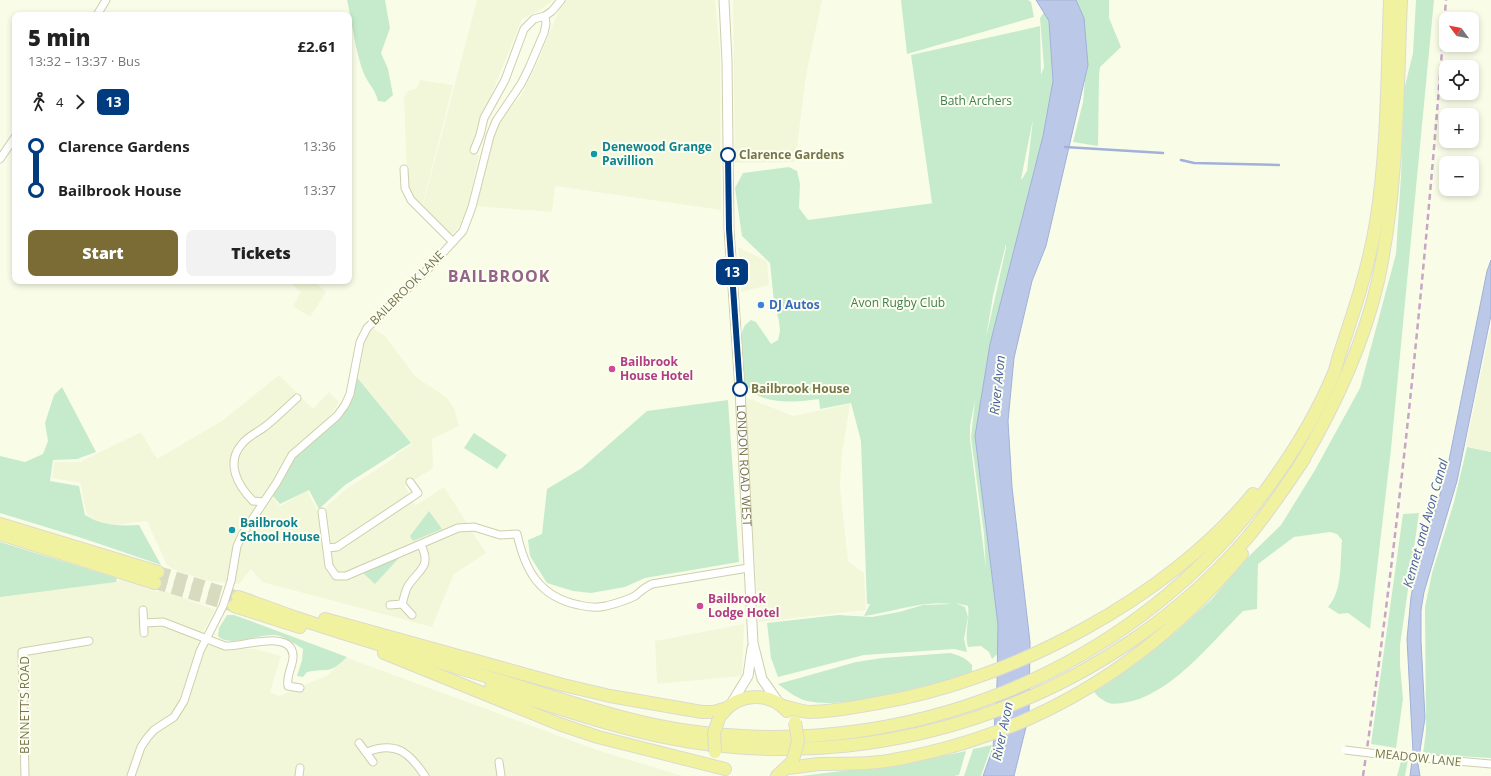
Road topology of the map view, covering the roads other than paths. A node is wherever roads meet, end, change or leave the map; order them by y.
1 (106, 0) edge
2 (561, 0) edge
3 (724, 0) edge
4 (1390, 0) edge
5 (1401, 0) edge
6 (99, 12) edge
7 (545, 16) junction
8 (12, 141) edge
9 (474, 150) dead end
10 (0, 159) edge
11 (404, 169) dead end
12 (453, 242) junction
13 (1340, 352) junction
14 (297, 398) dead end
15 (1304, 459) junction
16 (410, 482) dead end
17 (263, 502) junction
18 (322, 512) dead end
19 (0, 524) edge
20 (0, 534) edge
21 (421, 545) junction
22 (327, 548) junction
23 (748, 568) junction
24 (402, 604) junction
25 (390, 605) dead end
26 (266, 606) junction
27 (143, 610) dead end
28 (412, 615) dead end
29 (144, 623) junction
30 (144, 633) dead end
31 (207, 638) junction
32 (89, 641) dead end
33 (753, 643) junction
34 (384, 653) junction
35 (300, 688) dead end
36 (781, 704) junction
37 (725, 711) junction
38 (359, 743) dead end
39 (1345, 750) dead end
40 (366, 752) junction
41 (373, 762) dead end
42 (499, 762) dead end
43 (1491, 764) edge
44 (300, 768) dead end
45 (784, 771) edge
46 (729, 773) edge
47 (25, 776) edge
48 (132, 776) edge
49 (299, 776) edge
50 (425, 776) edge
51 (501, 776) edge

1 - 6 street
2 - 7 street
3 - 23 street, LONDON ROAD WEST
4 - 13 highway
5 - 15 highway
7 - 9 street
7 - 12 street, BAILBROOK LANE
8 - 10 street
11 - 12 street
12 - 17 street, BAILBROOK LANE
13 - 26 highway
13 - 36 highway
14 - 17 street
15 - 34 highway
15 - 45 highway
16 - 22 street
17 - 31 street, BAILBROOK LANE
18 - 22 street
19 - 20 highway
21 - 22 street
21 - 23 street
21 - 24 street
23 - 33 street, LONDON ROAD WEST
24 - 25 street
24 - 28 street
26 - 34 highway
26 - 37 highway
27 - 29 street
29 - 30 street
29 - 31 street
31 - 35 street
31 - 48 street, BAILBROOK LANE
32 - 47 street, BENNETT'S ROAD
33 - 36 street, LONDON ROAD WEST
33 - 37 street, LONDON ROAD WEST
34 - 46 highway
36 - 37 highway
36 - 45 highway, bridge
37 - 46 highway, bridge
38 - 40 street
39 - 43 street, MEADOW LANE, bridge
40 - 41 street
40 - 50 street
42 - 51 street
44 - 49 street

